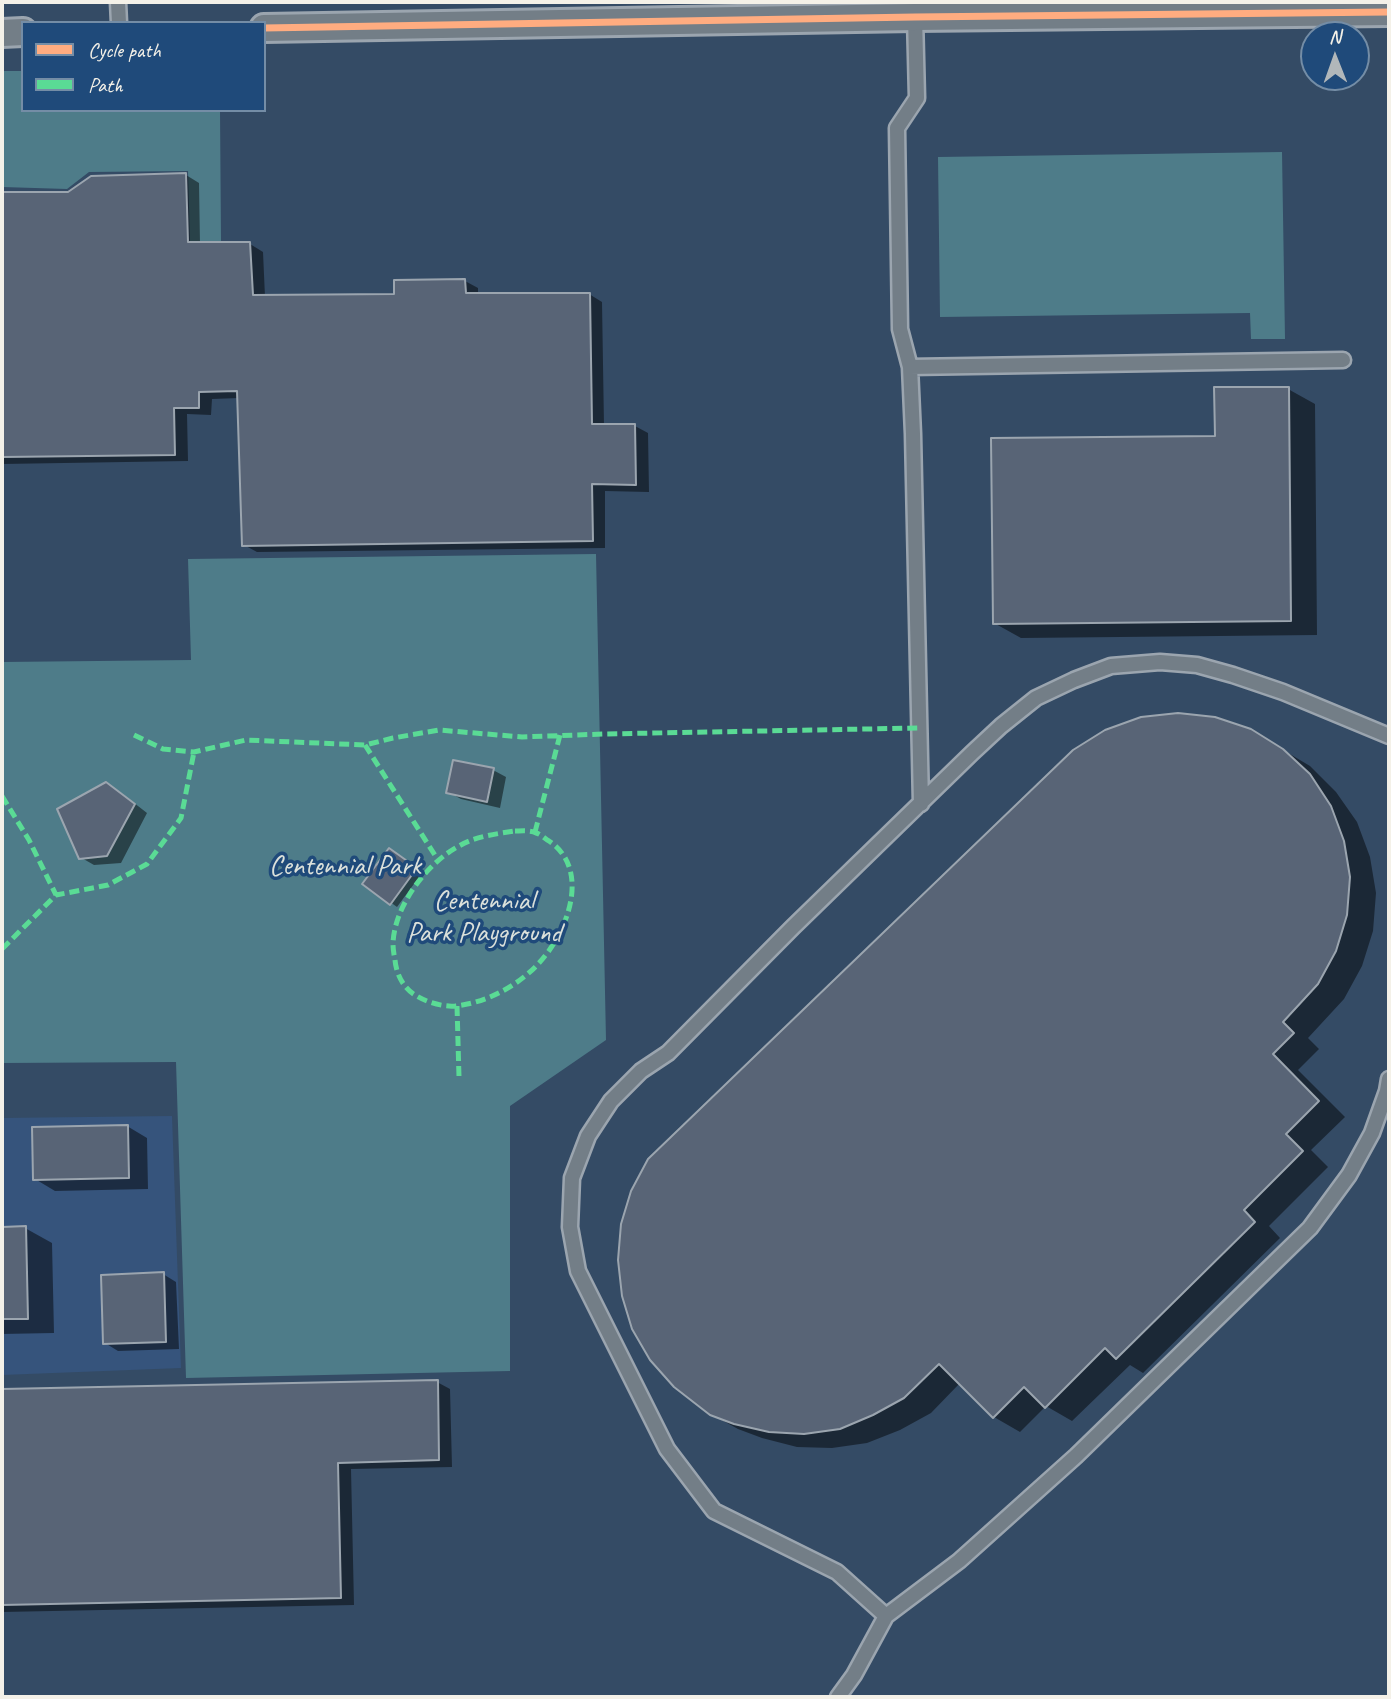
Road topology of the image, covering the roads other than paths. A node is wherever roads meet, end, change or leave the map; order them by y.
1 (118, 2) edge
2 (914, 9) edge
3 (1389, 12) edge
4 (388, 13) edge
5 (119, 21) edge
6 (266, 28) edge
7 (21, 32) edge
8 (2, 33) edge
9 (1343, 360) dead end
10 (910, 367) junction
11 (1389, 736) edge
12 (921, 804) junction
13 (1389, 1079) edge
14 (886, 1616) junction
15 (839, 1697) edge

1 - 5 lane
2 - 3 street
2 - 4 street
2 - 10 lane
4 - 6 street
7 - 8 street
9 - 10 lane
10 - 12 lane
11 - 12 lane
12 - 14 lane
13 - 14 lane
14 - 15 lane

